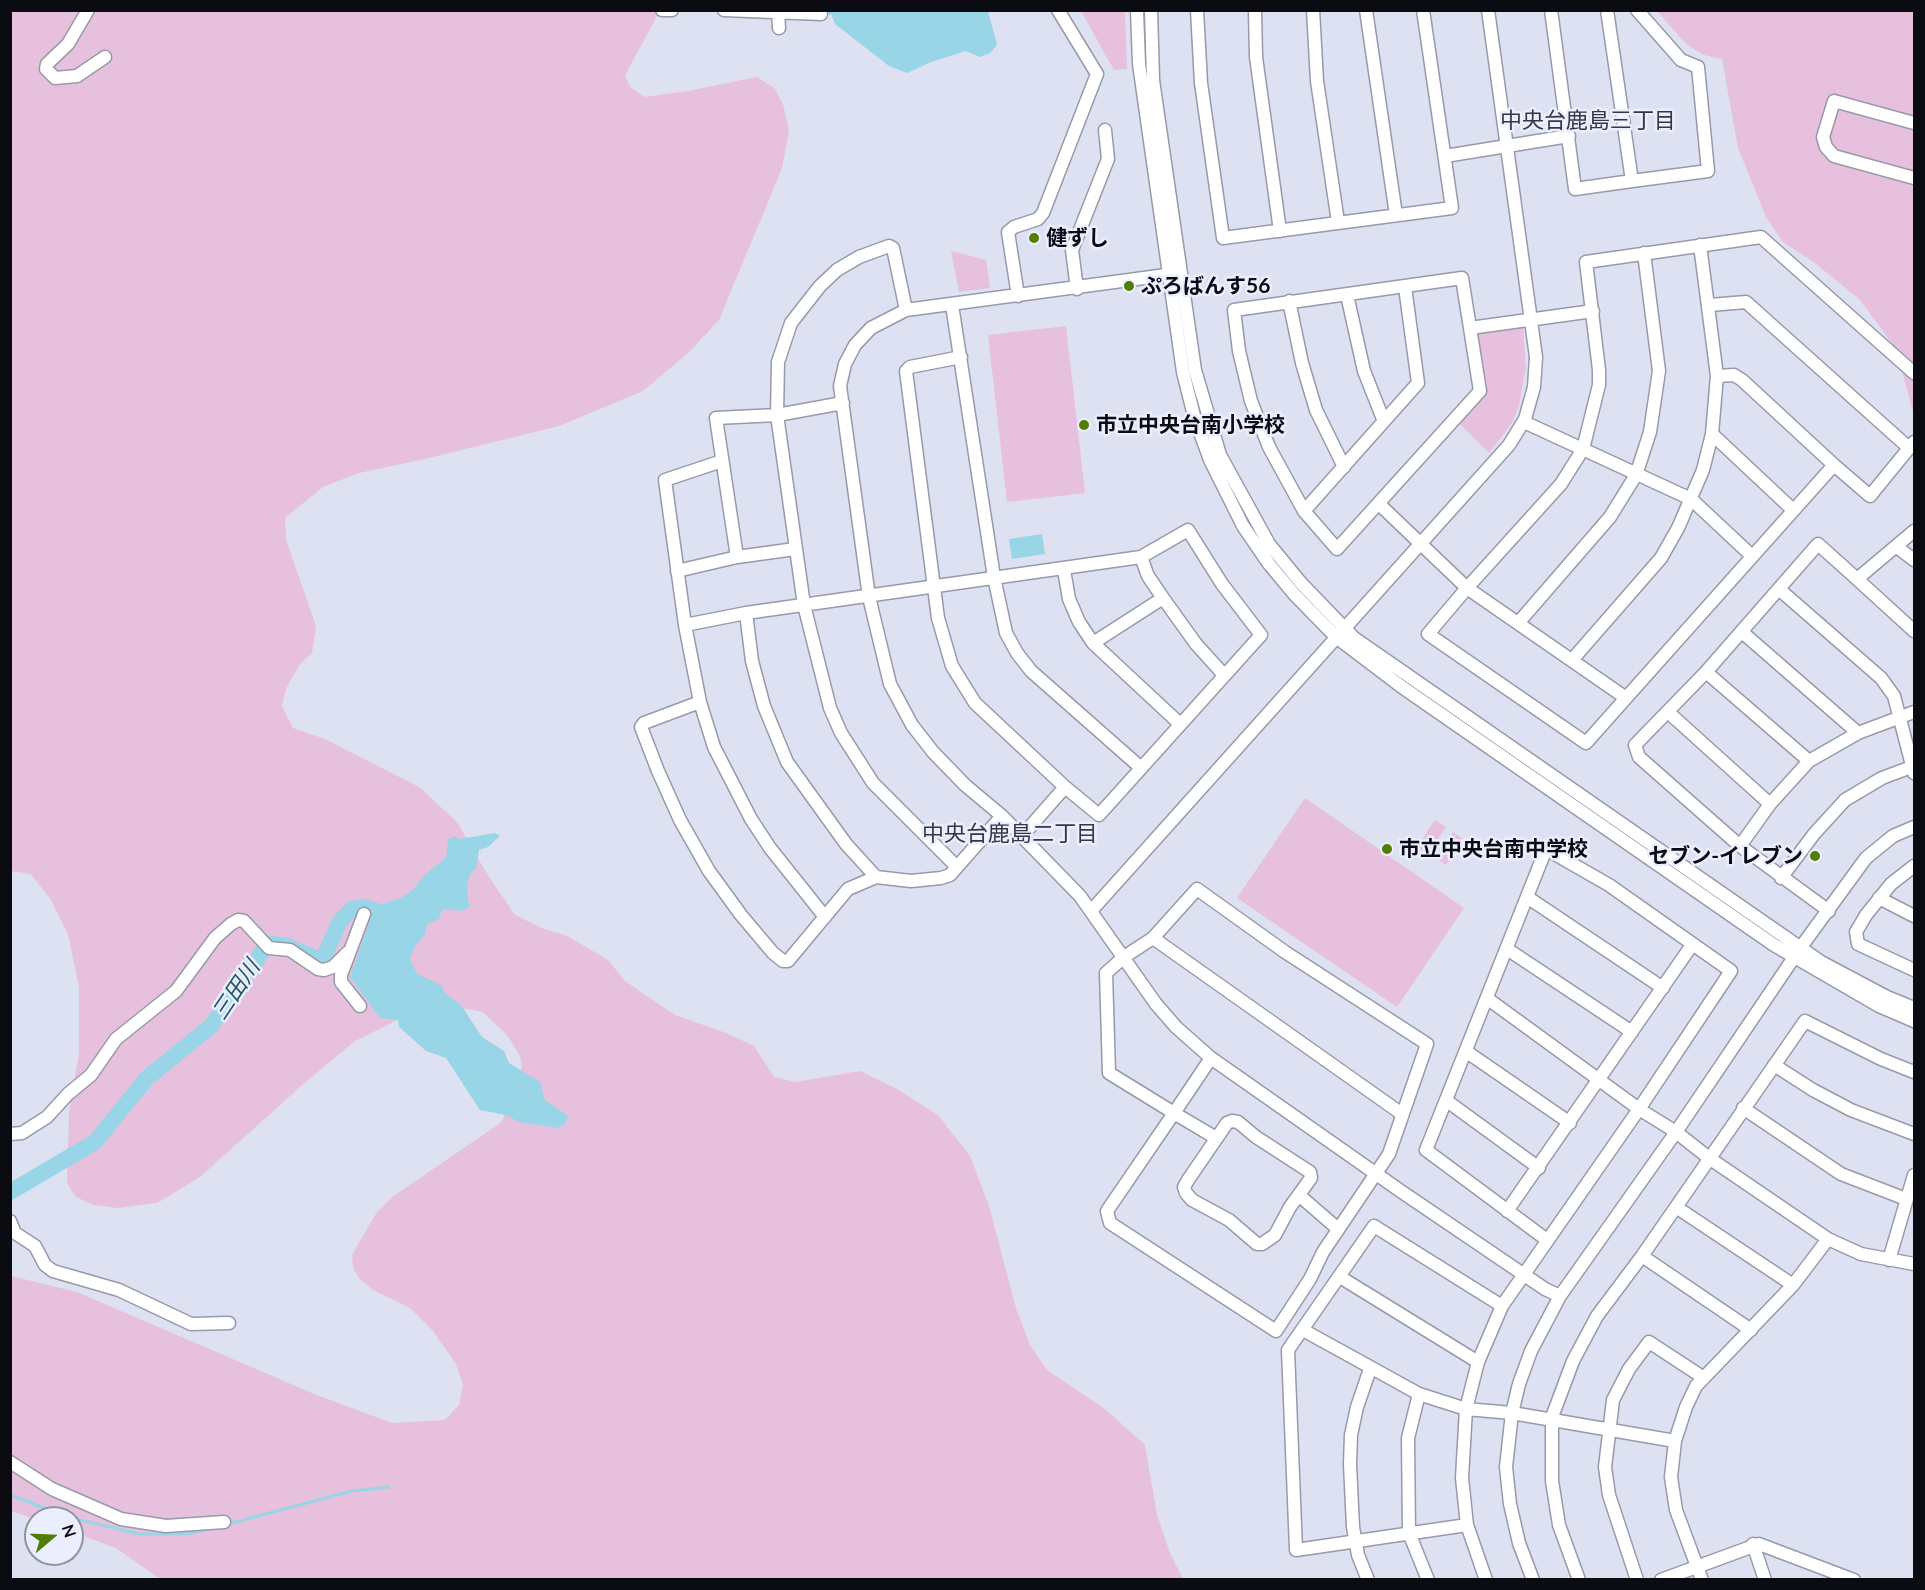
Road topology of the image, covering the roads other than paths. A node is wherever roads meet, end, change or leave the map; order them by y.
1 (88, 10) edge
2 (662, 10) edge
3 (672, 10) edge
4 (724, 10) edge
5 (1058, 10) edge
6 (1137, 10) edge
7 (1150, 10) edge
8 (1197, 10) edge
9 (1255, 10) edge
10 (1313, 10) edge
11 (1366, 10) edge
12 (1424, 10) edge
13 (1488, 10) edge
14 (1551, 10) edge
15 (1637, 10) edge
16 (760, 11) edge
17 (1610, 11) edge
18 (778, 12) junction
19 (821, 14) dead end
20 (778, 28) dead end
21 (105, 57) dead end
22 (1914, 123) edge
23 (1105, 130) dead end
24 (1569, 136) junction
25 (1507, 147) junction
26 (1445, 156) junction
27 (1914, 178) edge
28 (1632, 181) junction
29 (1396, 215) junction
30 (1338, 222) junction
31 (1280, 231) junction
32 (1701, 245) junction
33 (1644, 253) junction
34 (1181, 273) junction
35 (1168, 275) junction
36 (1405, 287) junction
37 (1077, 289) junction
38 (1347, 295) junction
39 (1018, 296) junction
40 (1289, 301) junction
41 (952, 305) junction
42 (1710, 305) junction
43 (906, 310) junction
44 (1593, 311) junction
45 (1531, 319) junction
46 (1470, 328) junction
47 (961, 357) junction
48 (1914, 373) edge
49 (1717, 376) junction
50 (843, 403) junction
51 (777, 415) junction
52 (1383, 419) junction
53 (1524, 422) junction
54 (1712, 434) junction
55 (1912, 445) edge
56 (1583, 449) junction
57 (722, 461) junction
58 (1834, 465) junction
59 (1344, 467) junction
60 (1636, 474) junction
61 (1691, 499) junction
62 (1379, 504) junction
63 (1793, 510) junction
64 (1304, 511) junction
65 (1914, 531) edge
66 (1420, 544) junction
67 (1898, 547) junction
68 (795, 549) junction
69 (1752, 556) junction
70 (738, 557) junction
71 (1141, 557) junction
72 (1914, 560) edge
73 (1064, 570) junction
74 (677, 571) junction
75 (994, 577) junction
76 (1857, 579) junction
77 (932, 588) junction
78 (1467, 588) junction
79 (1780, 590) junction
80 (869, 597) junction
81 (1163, 598) junction
82 (804, 605) junction
83 (746, 613) junction
84 (1519, 622) junction
85 (685, 625) junction
86 (1914, 631) edge
87 (1742, 632) junction
88 (1340, 633) junction
89 (1093, 643) junction
90 (1572, 660) junction
91 (1706, 672) junction
92 (1224, 675) junction
93 (1626, 698) junction
94 (700, 702) junction
95 (1668, 712) junction
96 (1914, 712) edge
97 (1899, 717) junction
98 (1180, 724) junction
99 (1858, 733) junction
100 (1809, 761) junction
101 (1140, 767) junction
102 (1914, 769) edge
103 (1065, 787) junction
104 (1770, 804) junction
105 (1002, 816) junction
106 (1914, 828) edge
107 (1022, 836) junction
108 (1740, 846) junction
109 (1914, 866) edge
110 (957, 867) junction
111 (876, 877) junction
112 (1781, 878) junction
113 (1527, 897) junction
114 (1879, 898) junction
115 (1091, 911) junction
116 (1830, 911) junction
117 (364, 914) dead end
118 (1914, 916) edge
119 (825, 917) junction
120 (1153, 938) junction
121 (1692, 945) junction
122 (1507, 950) junction
123 (348, 952) junction
124 (1798, 952) junction
125 (1124, 957) junction
126 (1914, 970) edge
127 (1663, 988) junction
128 (1488, 999) junction
129 (360, 1006) dead end
130 (1914, 1008) edge
131 (1914, 1021) edge
132 (1632, 1032) junction
133 (1467, 1052) junction
134 (1211, 1058) junction
135 (1773, 1065) junction
136 (1914, 1072) edge
137 (1600, 1079) junction
138 (1447, 1101) junction
139 (1743, 1108) junction
140 (1639, 1109) junction
141 (1174, 1113) junction
142 (1402, 1114) junction
143 (1570, 1123) junction
144 (1676, 1132) junction
145 (10, 1134) edge
146 (1914, 1134) edge
147 (1216, 1138) junction
148 (1708, 1158) junction
149 (1539, 1168) junction
150 (1376, 1172) junction
151 (1914, 1174) edge
152 (1300, 1196) junction
153 (1906, 1199) junction
154 (1676, 1207) junction
155 (1506, 1212) junction
156 (10, 1221) edge
157 (1338, 1229) junction
158 (1828, 1239) junction
159 (1547, 1240) junction
160 (1642, 1256) junction
161 (1889, 1260) junction
162 (1914, 1264) edge
163 (1523, 1274) junction
164 (1340, 1277) junction
165 (1793, 1285) junction
166 (1560, 1296) junction
167 (1502, 1306) junction
168 (229, 1323) dead end
169 (1303, 1330) junction
170 (1751, 1330) junction
171 (1478, 1362) junction
172 (1370, 1369) junction
173 (1704, 1378) junction
174 (1419, 1394) junction
175 (1466, 1409) junction
176 (1512, 1413) junction
177 (1552, 1422) junction
178 (1608, 1430) junction
179 (1675, 1441) junction
180 (10, 1462) edge
181 (224, 1522) dead end
182 (1467, 1526) junction
183 (1409, 1533) junction
184 (1355, 1541) junction
185 (1753, 1544) junction
186 (1697, 1565) junction
187 (1827, 1575) edge
188 (1368, 1580) edge
189 (1428, 1580) edge
190 (1486, 1580) edge
191 (1533, 1580) edge
192 (1579, 1580) edge
193 (1637, 1580) edge
194 (1661, 1580) edge
195 (1702, 1580) edge
196 (1765, 1580) edge
197 (1854, 1580) edge

1 - 21 street
2 - 3 street
4 - 16 street
5 - 39 street
6 - 35 street
7 - 34 street
8 - 31 street
9 - 31 street
10 - 30 street
11 - 29 street
12 - 26 street
13 - 25 street
14 - 24 street
15 - 28 street
16 - 18 street
17 - 28 street
18 - 19 street
18 - 20 street
22 - 27 street
23 - 37 street
24 - 25 street
24 - 28 street
25 - 26 street
25 - 45 street
26 - 29 street
29 - 30 street
30 - 31 street
32 - 33 street
32 - 42 street
32 - 48 street
33 - 44 street
33 - 60 street
34 - 35 street
34 - 88 street
35 - 37 street
35 - 88 street
36 - 38 street
36 - 46 street
36 - 52 street
37 - 39 street
38 - 40 street
38 - 52 street
39 - 41 street
40 - 59 street
40 - 64 street
41 - 43 street
41 - 47 street
42 - 49 street
42 - 55 street
43 - 50 street
43 - 51 street
44 - 45 street
44 - 56 street
45 - 46 street
45 - 53 street
46 - 62 street
47 - 75 street
47 - 77 street
49 - 54 street
49 - 58 street
50 - 51 street
50 - 80 street
51 - 57 street
51 - 68 street
52 - 59 street
53 - 56 street
53 - 66 street
54 - 61 street
54 - 63 street
55 - 58 street
56 - 60 street
56 - 78 street
57 - 70 street
57 - 74 street
58 - 63 street
59 - 64 street
60 - 61 street
60 - 84 street
61 - 69 street
61 - 90 street
62 - 64 street
62 - 66 street
63 - 69 street
65 - 67 street
66 - 78 street
66 - 88 street
67 - 72 street
67 - 76 street
68 - 70 street
68 - 82 street
69 - 93 street
70 - 74 street
71 - 73 street
71 - 81 street
71 - 92 street
73 - 75 street
73 - 89 street
74 - 85 street
75 - 77 street
75 - 101 street
76 - 79 street
76 - 86 street
77 - 80 street
77 - 103 street
78 - 84 street
78 - 93 street
79 - 87 street
79 - 97 street
80 - 82 street
80 - 105 street
81 - 89 street
81 - 92 street
82 - 83 street
82 - 110 street
83 - 85 street
83 - 111 street
84 - 90 street
85 - 94 street
87 - 91 street
87 - 99 street
88 - 115 street
88 - 124 street
89 - 98 street
90 - 93 street
91 - 95 street
91 - 100 street
92 - 98 street
94 - 119 street
94 - 119 street
95 - 104 street
95 - 108 street
96 - 97 street
97 - 99 street
97 - 102 street
98 - 101 street
99 - 100 street
100 - 104 street
101 - 103 street
102 - 112 street
103 - 107 street
104 - 108 street
105 - 107 street
105 - 110 street
106 - 116 street
107 - 115 street
108 - 112 street
109 - 114 street
110 - 111 street
111 - 119 street
112 - 116 street
113 - 121 street
113 - 122 street
113 - 127 street
114 - 118 street
114 - 126 street
115 - 125 street
116 - 124 street
117 - 123 street
120 - 125 street
120 - 142 street
120 - 142 street
121 - 127 street
121 - 140 street
122 - 128 street
122 - 132 street
123 - 129 street
123 - 145 street
124 - 130 street
124 - 131 street
124 - 144 street
125 - 134 street
125 - 141 street
127 - 132 street
128 - 133 street
128 - 137 street
132 - 137 street
133 - 138 street
133 - 143 street
134 - 141 street
134 - 150 street
135 - 136 street
135 - 139 street
135 - 146 street
137 - 140 street
137 - 143 street
138 - 149 street
138 - 155 street
139 - 148 street
139 - 153 street
140 - 144 street
140 - 159 street
141 - 147 street
141 - 157 street
142 - 150 street
143 - 149 street
144 - 148 street
144 - 166 street
147 - 152 street
147 - 152 street
148 - 154 street
148 - 158 street
149 - 155 street
150 - 157 street
150 - 163 street
151 - 153 street
152 - 157 street
153 - 161 street
154 - 160 street
154 - 165 street
155 - 159 street
156 - 168 street
158 - 161 street
158 - 165 street
159 - 163 street
160 - 170 street
160 - 177 street
161 - 162 street
163 - 166 street
163 - 167 street
164 - 167 street
164 - 169 street
164 - 171 street
165 - 170 street
166 - 176 street
167 - 171 street
169 - 172 street
169 - 184 street
170 - 173 street
171 - 175 street
172 - 174 street
172 - 184 street
173 - 178 street
173 - 179 street
174 - 175 street
174 - 183 street
175 - 176 street
175 - 182 street
176 - 177 street
176 - 191 street
177 - 178 street
177 - 192 street
178 - 179 street
178 - 193 street
179 - 186 street
180 - 181 street
182 - 183 street
182 - 190 street
183 - 184 street
183 - 189 street
184 - 188 street
185 - 186 street
185 - 187 street
185 - 196 street
186 - 194 street
186 - 195 street
187 - 197 street

